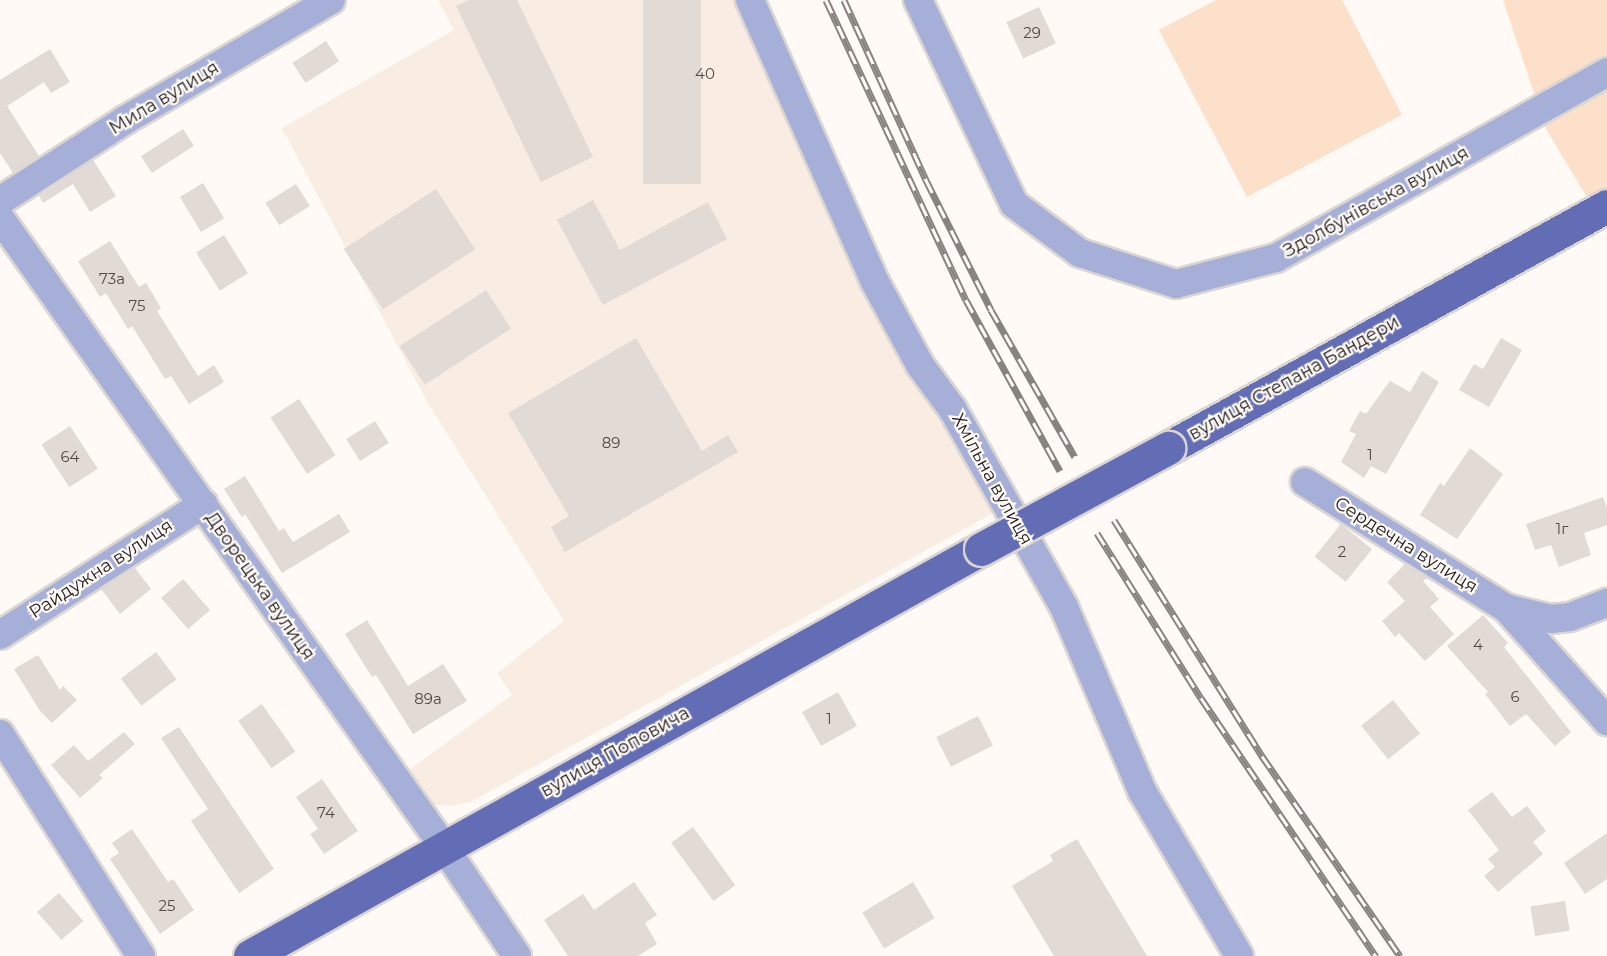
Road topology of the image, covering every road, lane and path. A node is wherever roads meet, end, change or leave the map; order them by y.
1 (331, 0) edge
2 (750, 0) edge
3 (918, 0) edge
4 (1607, 72) edge
5 (0, 201) edge
6 (1607, 206) edge
7 (0, 218) edge
8 (1305, 482) dead end
9 (203, 504) junction
10 (981, 549) joint
11 (1607, 603) edge
12 (1506, 608) junction
13 (0, 635) edge
14 (1607, 721) edge
15 (0, 734) edge
16 (444, 847) junction
17 (141, 956) edge
18 (250, 956) edge
19 (517, 956) edge
20 (1239, 956) edge

1 - 5 street, Мила вулиця
2 - 20 street, Хмільна вулиця
3 - 4 street, Здолбунівська вулиця
6 - 10 main road, вулиця Степана Бандери, bridge
7 - 9 street, Дворецька вулиця
8 - 12 street, Сердечна вулиця
9 - 13 street, Райдужна вулиця
9 - 16 street, Дворецька вулиця
10 - 16 main road, вулиця Поповича
11 - 12 street, Сердечна вулиця
12 - 14 street, Сердечна вулиця
15 - 17 street
16 - 18 main road, вулиця Поповича
16 - 19 street, Дворецька вулиця

